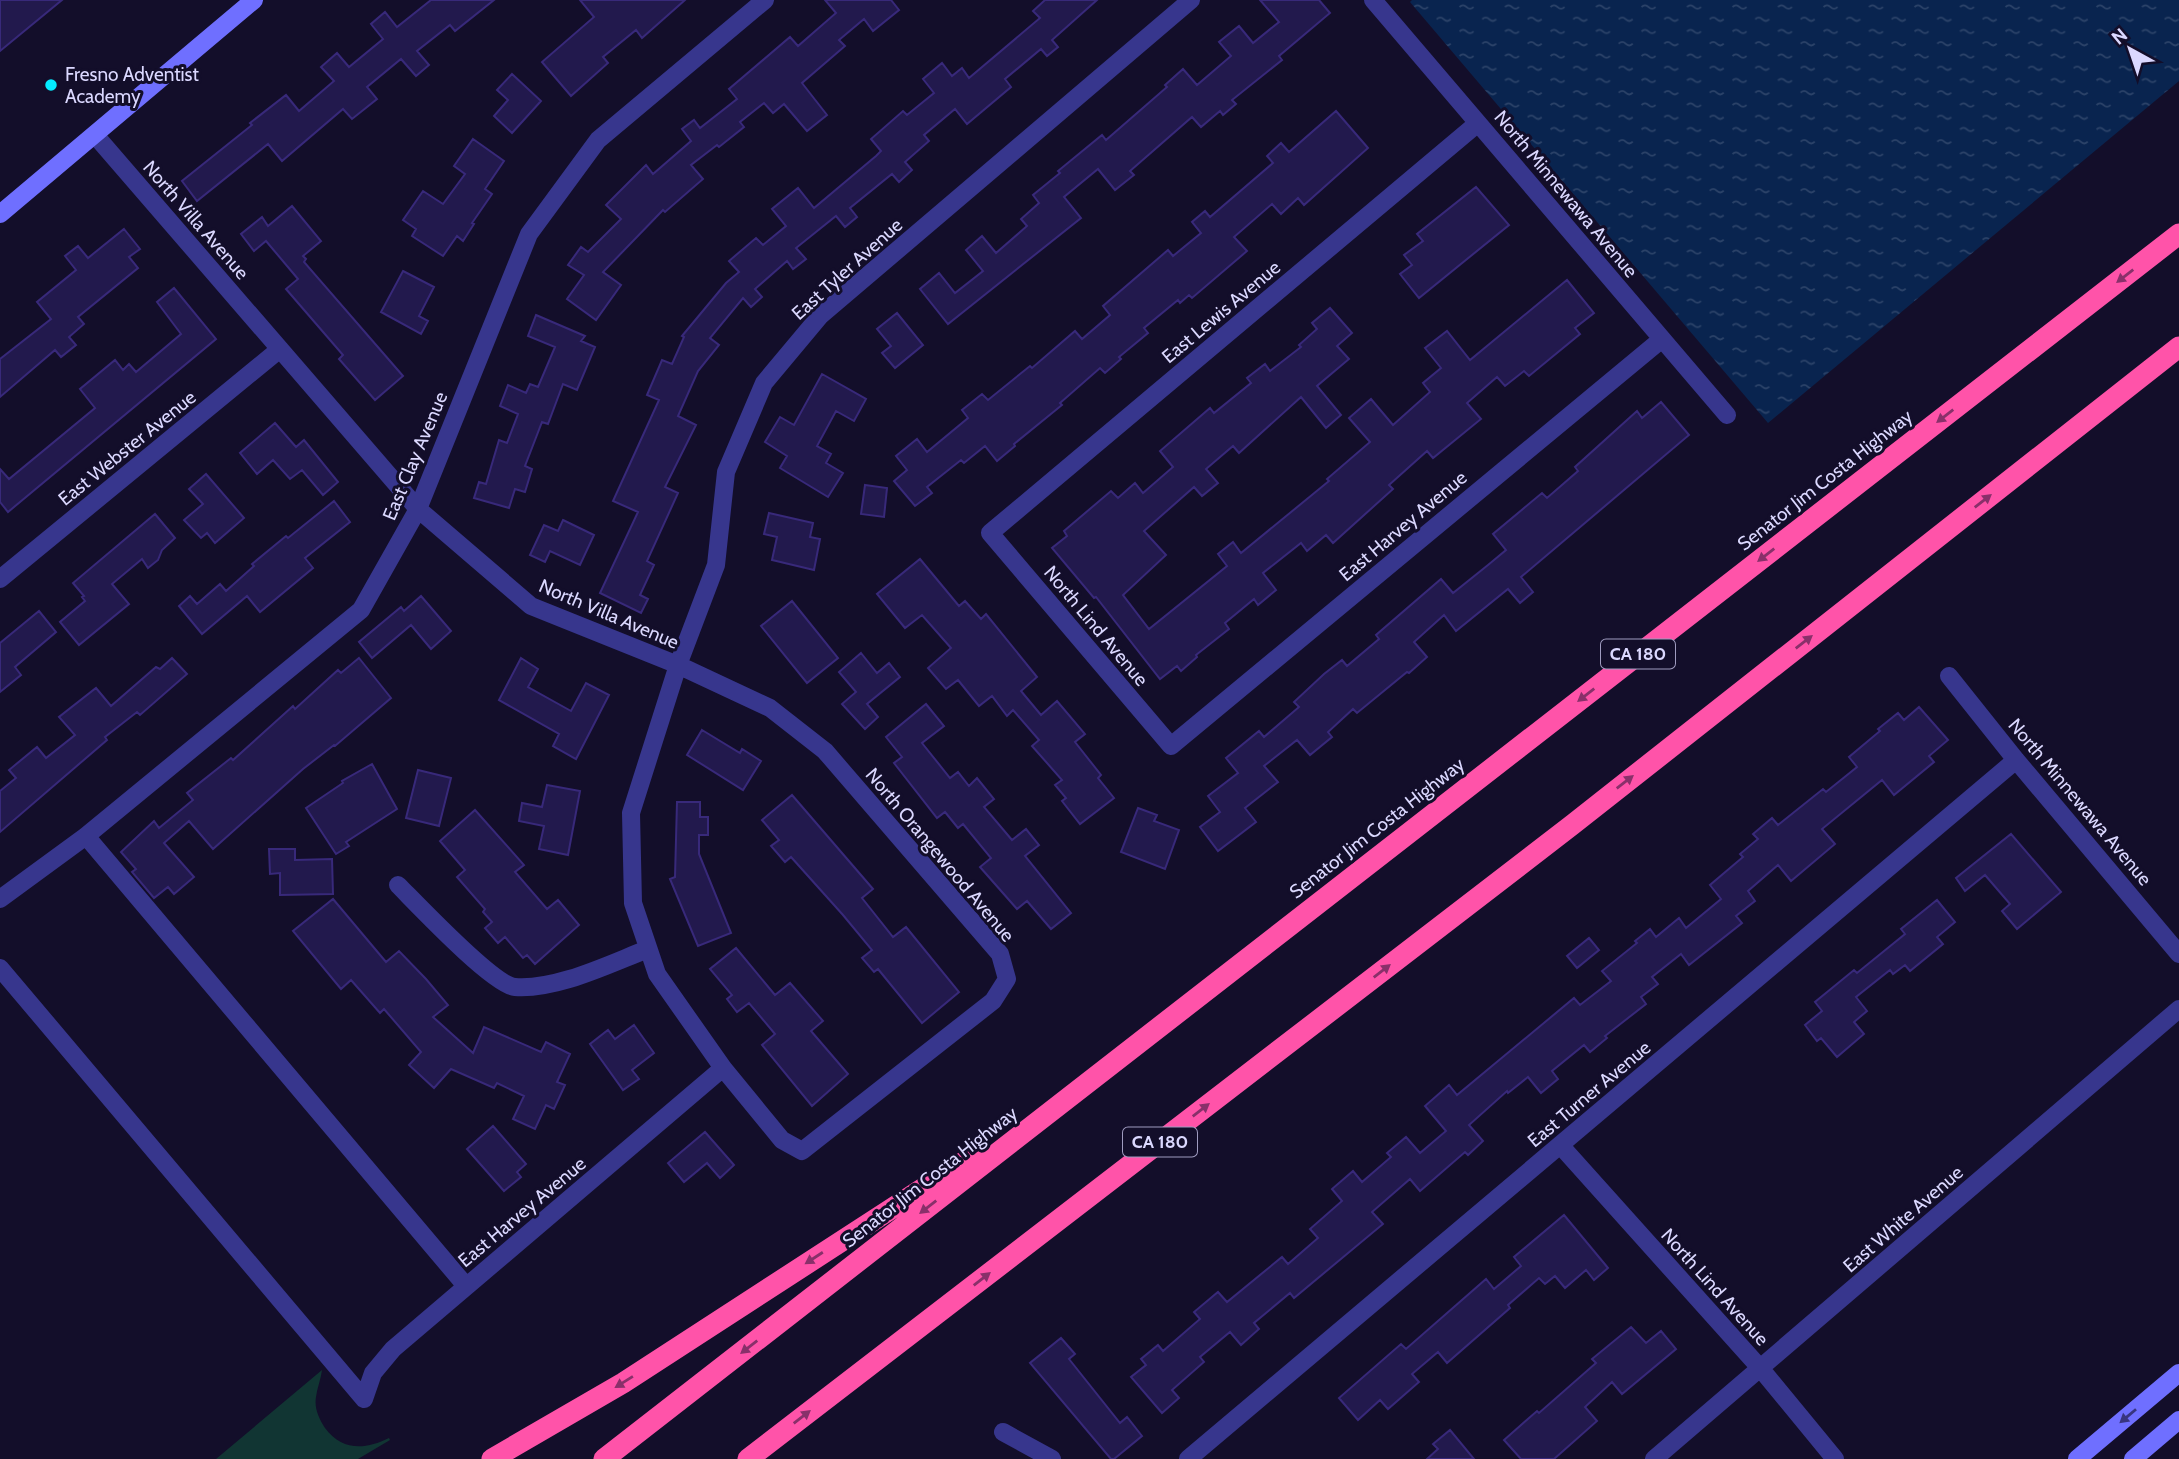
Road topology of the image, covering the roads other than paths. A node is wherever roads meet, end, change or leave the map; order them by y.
1 (254, 0) edge
2 (765, 0) edge
3 (1191, 0) edge
4 (1373, 0) edge
5 (1478, 123) junction
6 (95, 135) junction
7 (0, 214) edge
8 (2179, 234) edge
9 (1662, 339) junction
10 (2179, 347) edge
11 (280, 349) junction
12 (1727, 415) dead end
13 (418, 509) junction
14 (990, 533) joint
15 (0, 579) edge
16 (678, 665) junction
17 (1949, 676) dead end
18 (1171, 746) joint
19 (2016, 760) junction
20 (86, 836) junction
21 (398, 885) dead end
22 (0, 899) edge
23 (648, 949) junction
24 (2179, 954) edge
25 (0, 968) edge
26 (2179, 1009) edge
27 (723, 1068) junction
28 (1098, 1074) junction
29 (1561, 1146) junction
30 (802, 1151) joint
31 (466, 1286) junction
32 (1761, 1370) junction
33 (2179, 1373) edge
34 (2179, 1420) edge
35 (1003, 1432) dead end
36 (492, 1459) edge
37 (604, 1459) edge
38 (748, 1459) edge
39 (1052, 1459) edge
40 (1188, 1459) edge
41 (1654, 1459) edge
42 (1835, 1459) edge
43 (2077, 1459) edge
44 (2133, 1459) edge

1 - 6 main road
2 - 13 street, East Clay Avenue
3 - 16 street, East Tyler Avenue
4 - 5 street, North Minnewawa Avenue
5 - 9 street, North Minnewawa Avenue
5 - 14 street, East Lewis Avenue
6 - 7 main road
6 - 11 street, North Villa Avenue
8 -> 28 highway, Senator Jim Costa Highway / CA 180
9 - 12 street, North Minnewawa Avenue
9 - 18 street, East Harvey Avenue
38 -> 10 highway, CA 180
11 - 13 street, North Villa Avenue
11 - 15 street, East Webster Avenue
13 - 16 street, North Villa Avenue
13 - 20 street, East Clay Avenue
14 - 18 street, North Lind Avenue
16 - 23 street, North Villa Avenue
16 - 30 street, North Orangewood Avenue
17 - 19 street, North Minnewawa Avenue
19 - 24 street, North Minnewawa Avenue
19 - 29 street, East Turner Avenue
20 - 22 street, East Clay Avenue
20 - 31 street
21 - 23 street
23 - 27 street, North Villa Avenue
25 - 31 street, East Harvey Avenue
26 - 32 street, East White Avenue
27 - 30 street, North Villa Avenue
27 - 31 street, East Harvey Avenue
28 -> 36 highway
28 -> 37 highway, Senator Jim Costa Highway / CA 180
29 - 32 street, North Lind Avenue
29 - 40 street, East Turner Avenue
32 - 41 street, East White Avenue
32 - 42 street, North Lind Avenue
33 -> 43 main road
34 - 44 main road
35 - 39 street

